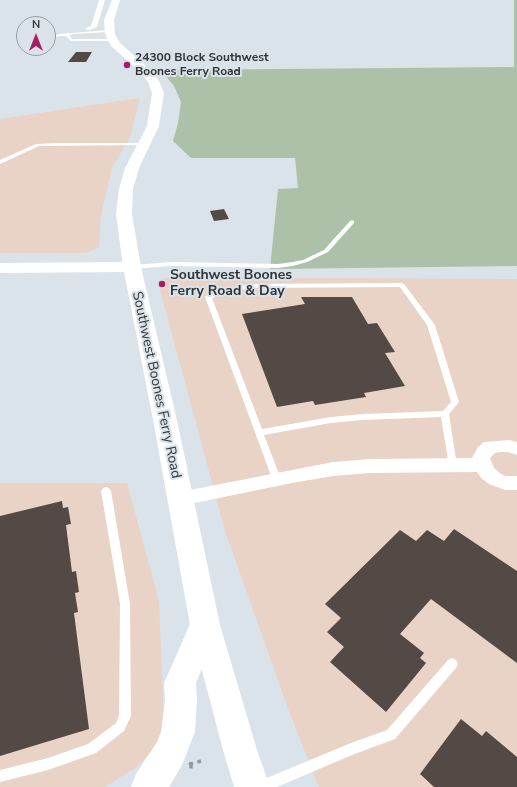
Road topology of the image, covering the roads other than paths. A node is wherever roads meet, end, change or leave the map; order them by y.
1 (102, 0) edge
2 (116, 0) edge
3 (88, 29) dead end
4 (67, 35) junction
5 (56, 36) edge
6 (111, 36) junction
7 (145, 144) junction
8 (0, 162) edge
9 (352, 222) dead end
10 (132, 267) junction
11 (0, 268) edge
12 (445, 414) junction
13 (259, 433) junction
14 (517, 449) edge
15 (482, 465) junction
16 (453, 466) junction
17 (276, 479) junction
18 (517, 483) edge
19 (106, 491) dead end
20 (180, 499) junction
21 (205, 625) junction
22 (452, 664) dead end
23 (0, 776) edge
24 (149, 787) edge
25 (252, 787) edge
26 (262, 787) edge

1 - 3 street
2 - 6 main road
4 - 5 lane
4 - 6 lane
4 - 6 lane
6 - 7 main road, Southwest Boones Ferry Road
7 - 8 lane
7 - 10 main road, Southwest Boones Ferry Road
9 - 10 lane
10 - 11 main road
10 - 20 main road, Southwest Boones Ferry Road
12 - 13 lane
12 - 13 lane
12 - 16 lane
13 - 17 lane
14 - 15 street
15 - 16 street
15 - 18 street
16 - 17 street
17 - 20 street
19 - 23 lane
20 - 21 main road, Southwest Boones Ferry Road
21 - 24 main road
21 - 25 main road, Southwest Boones Ferry Road
22 - 26 lane

